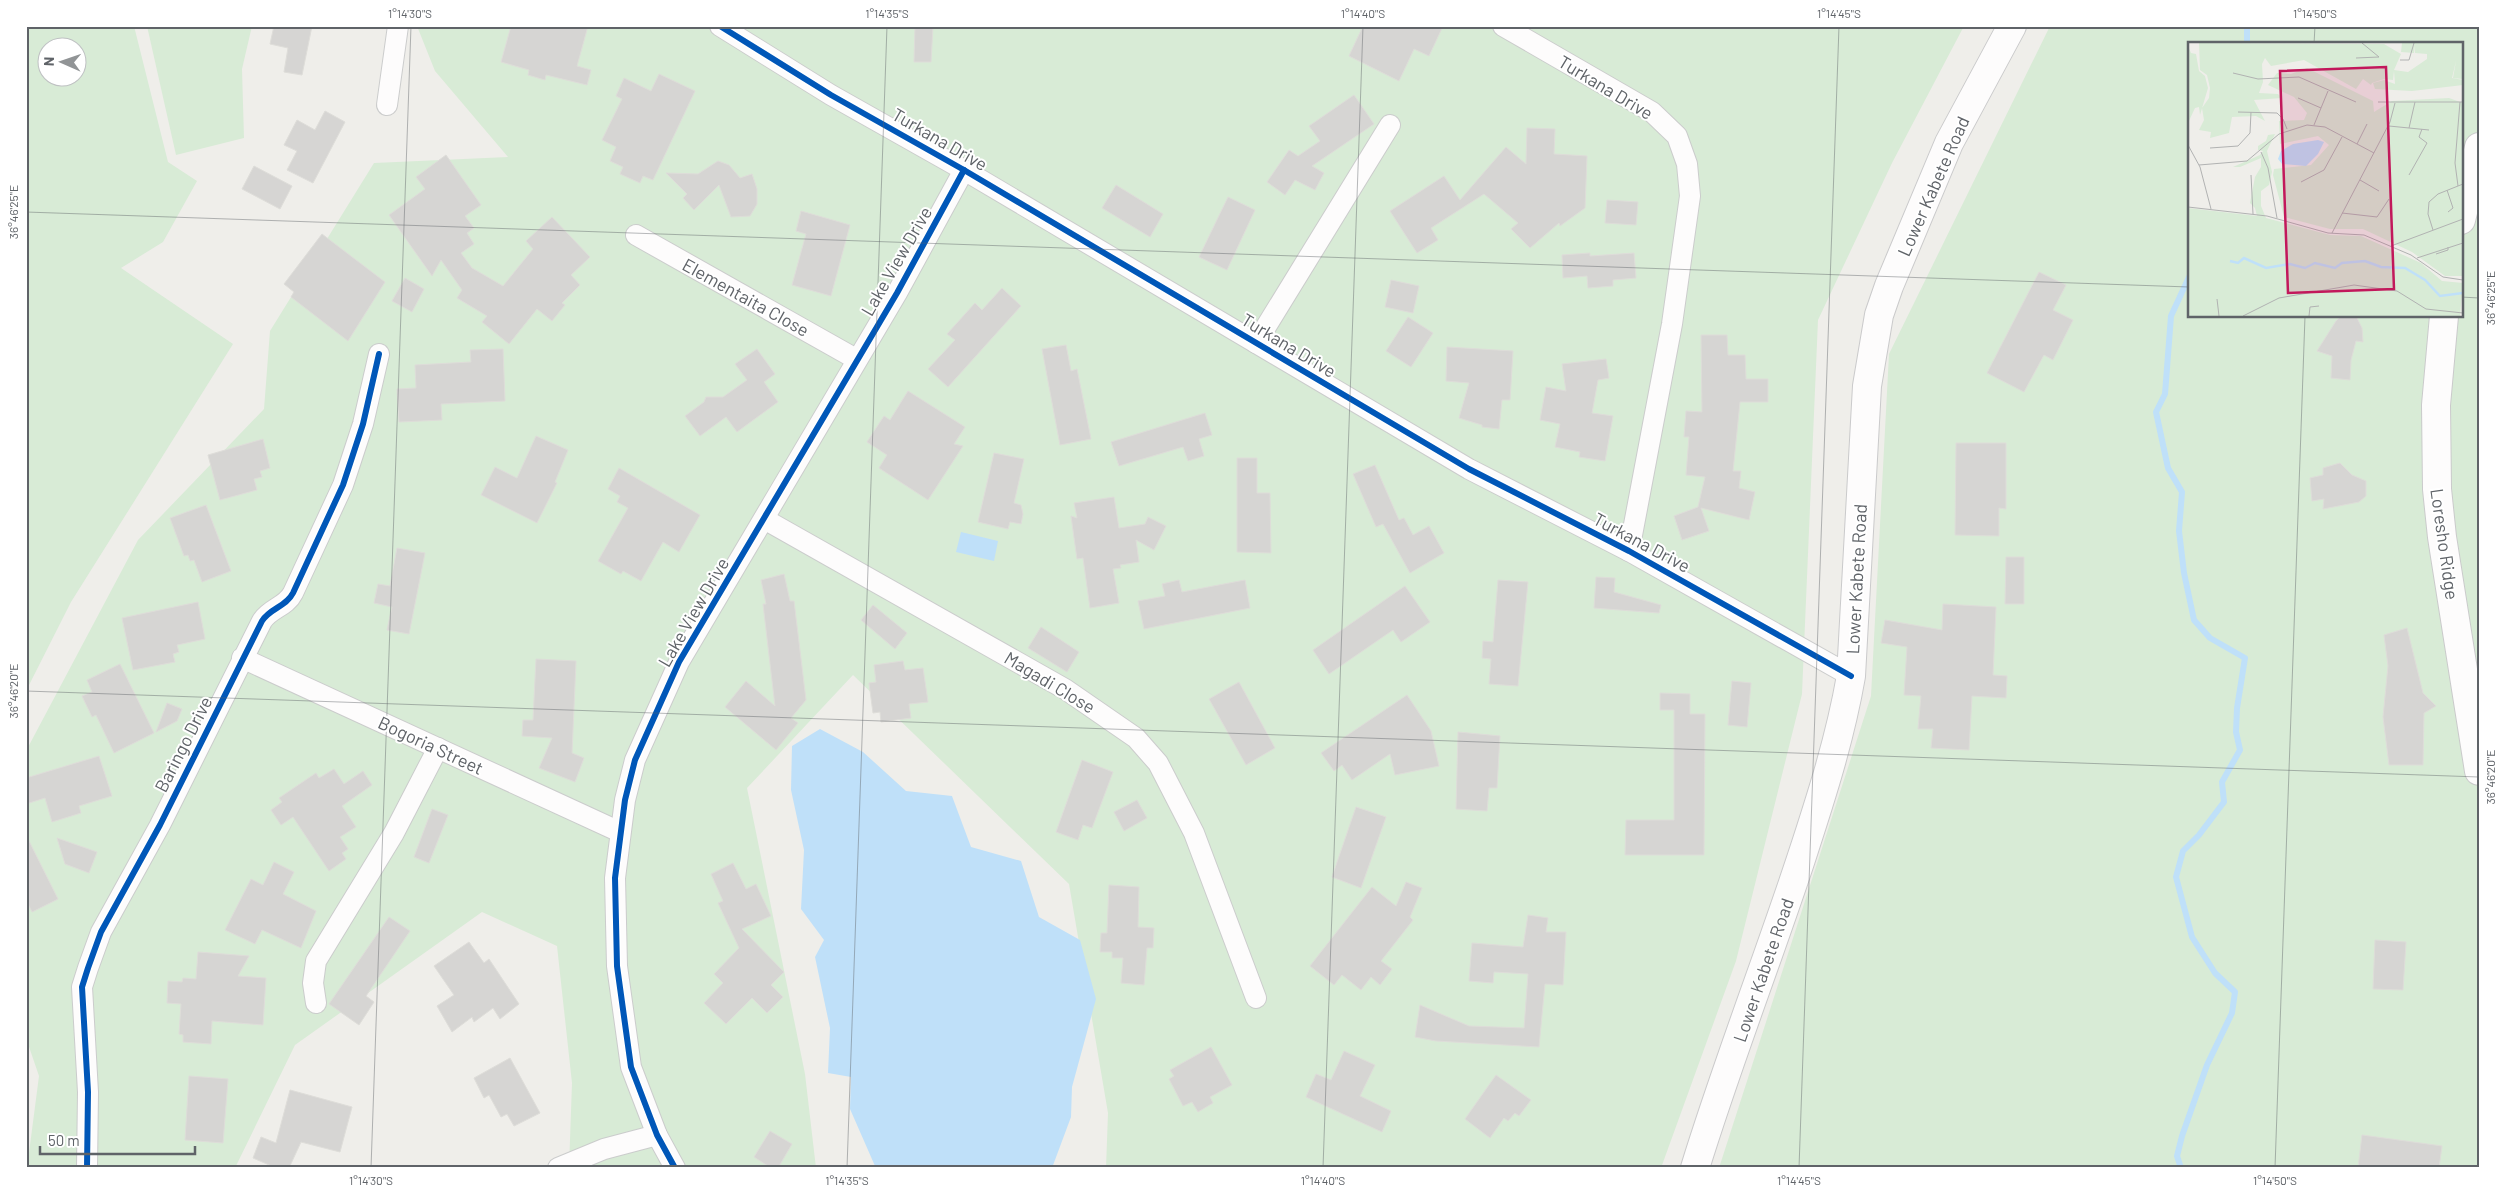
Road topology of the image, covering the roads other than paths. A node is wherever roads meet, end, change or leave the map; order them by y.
1 (398, 26) edge
2 (720, 26) edge
3 (1503, 26) edge
4 (2012, 26) edge
5 (387, 105) dead end
6 (1390, 125) dead end
7 (2479, 147) edge
8 (964, 170) junction
9 (2462, 216) edge
10 (636, 235) dead end
11 (2444, 318) edge
12 (1256, 343) junction
13 (379, 354) dead end
14 (856, 359) junction
15 (764, 519) junction
16 (1629, 551) junction
17 (242, 658) junction
18 (1851, 676) junction
19 (438, 748) junction
20 (2479, 771) edge
21 (620, 832) junction
22 (1256, 998) dead end
23 (316, 1003) dead end
24 (658, 1135) junction
25 (87, 1168) edge
26 (558, 1168) edge
27 (676, 1168) edge
28 (1695, 1168) edge

1 - 5 street
2 - 8 street, Turkana Drive
3 - 16 street, Turkana Drive
4 - 18 main road, Lower Kabete Road
6 - 12 street
7 - 9 main road
8 - 12 street, Turkana Drive
8 - 14 street, Lake View Drive
10 - 14 street, Elementaita Close
11 - 20 main road, Loresho Ridge
12 - 16 street, Turkana Drive
13 - 17 street, Baringo Drive
14 - 15 street, Lake View Drive
15 - 21 street, Lake View Drive
15 - 22 street, Magadi Close
16 - 18 street, Turkana Drive
17 - 19 street, Bogoria Street
17 - 25 street, Baringo Drive
18 - 28 main road, Lower Kabete Road
19 - 21 street, Bogoria Street
19 - 23 street
21 - 24 street, Lake View Drive
24 - 26 street
24 - 27 street, Lake View Drive

